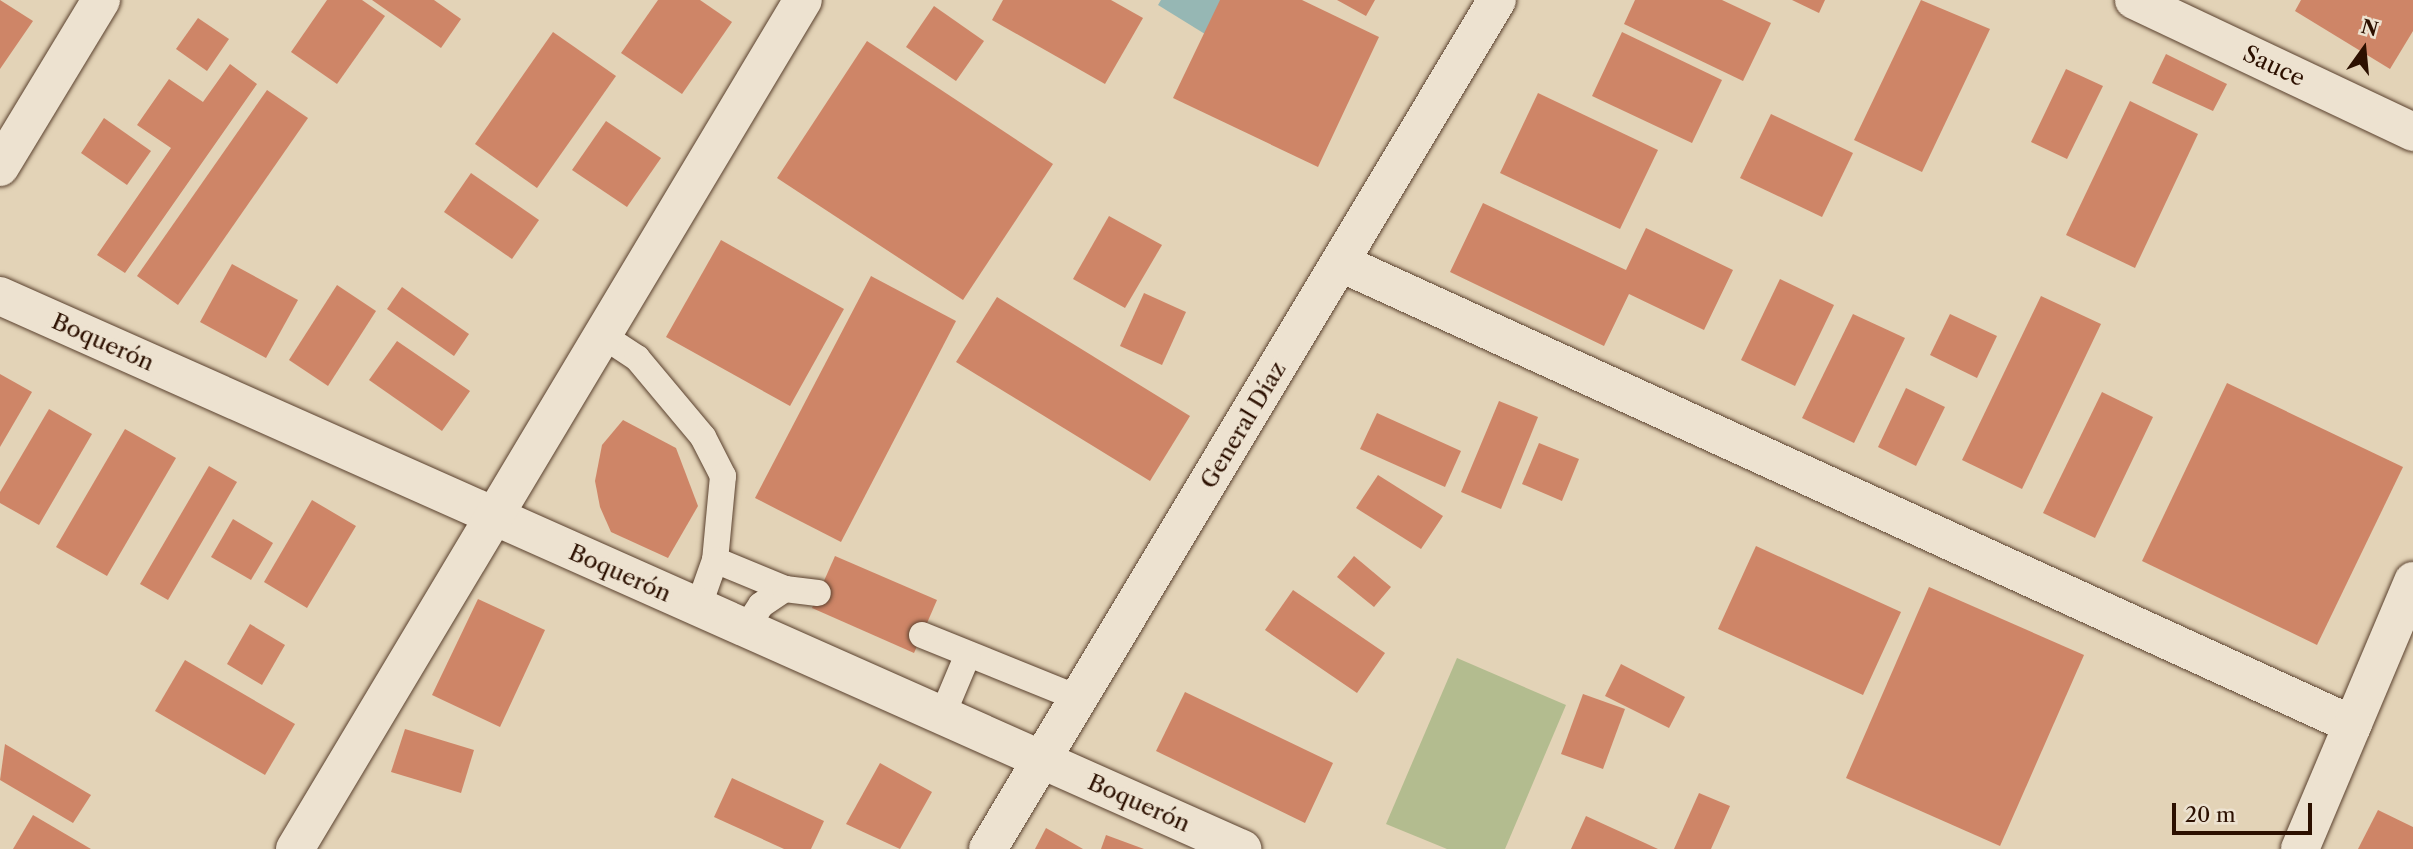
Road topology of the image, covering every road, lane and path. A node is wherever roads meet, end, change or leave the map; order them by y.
1 (101, 0) edge
2 (803, 0) edge
3 (1497, 0) edge
4 (2134, 0) edge
5 (2413, 132) edge
6 (0, 167) edge
7 (1341, 262) junction
8 (0, 296) edge
9 (602, 335) junction
10 (492, 517) junction
11 (715, 560) junction
12 (2413, 581) edge
13 (785, 589) junction
14 (818, 593) dead end
15 (698, 608) junction
16 (746, 628) junction
17 (922, 635) dead end
18 (968, 654) junction
19 (1078, 698) junction
20 (942, 716) junction
21 (2353, 725) junction
22 (1041, 760) junction
23 (295, 849) edge
24 (988, 849) edge
25 (1242, 849) edge
26 (2300, 849) edge

1 - 6 street
2 - 9 street
3 - 7 street, General Díaz
4 - 5 street, Sauce
7 - 19 street, General Díaz
7 - 21 street
8 - 10 street, Boquerón
9 - 10 street
9 - 11 lane
10 - 15 street, Boquerón
10 - 23 street
11 - 13 lane
11 - 15 lane
12 - 21 street
13 - 14 lane
13 - 16 lane
15 - 16 street, Boquerón
16 - 20 street, Boquerón
17 - 18 lane
18 - 19 lane
18 - 20 lane
19 - 22 street, General Díaz
20 - 22 street, Boquerón
21 - 26 street
22 - 24 street, General Díaz
22 - 25 street, Boquerón

